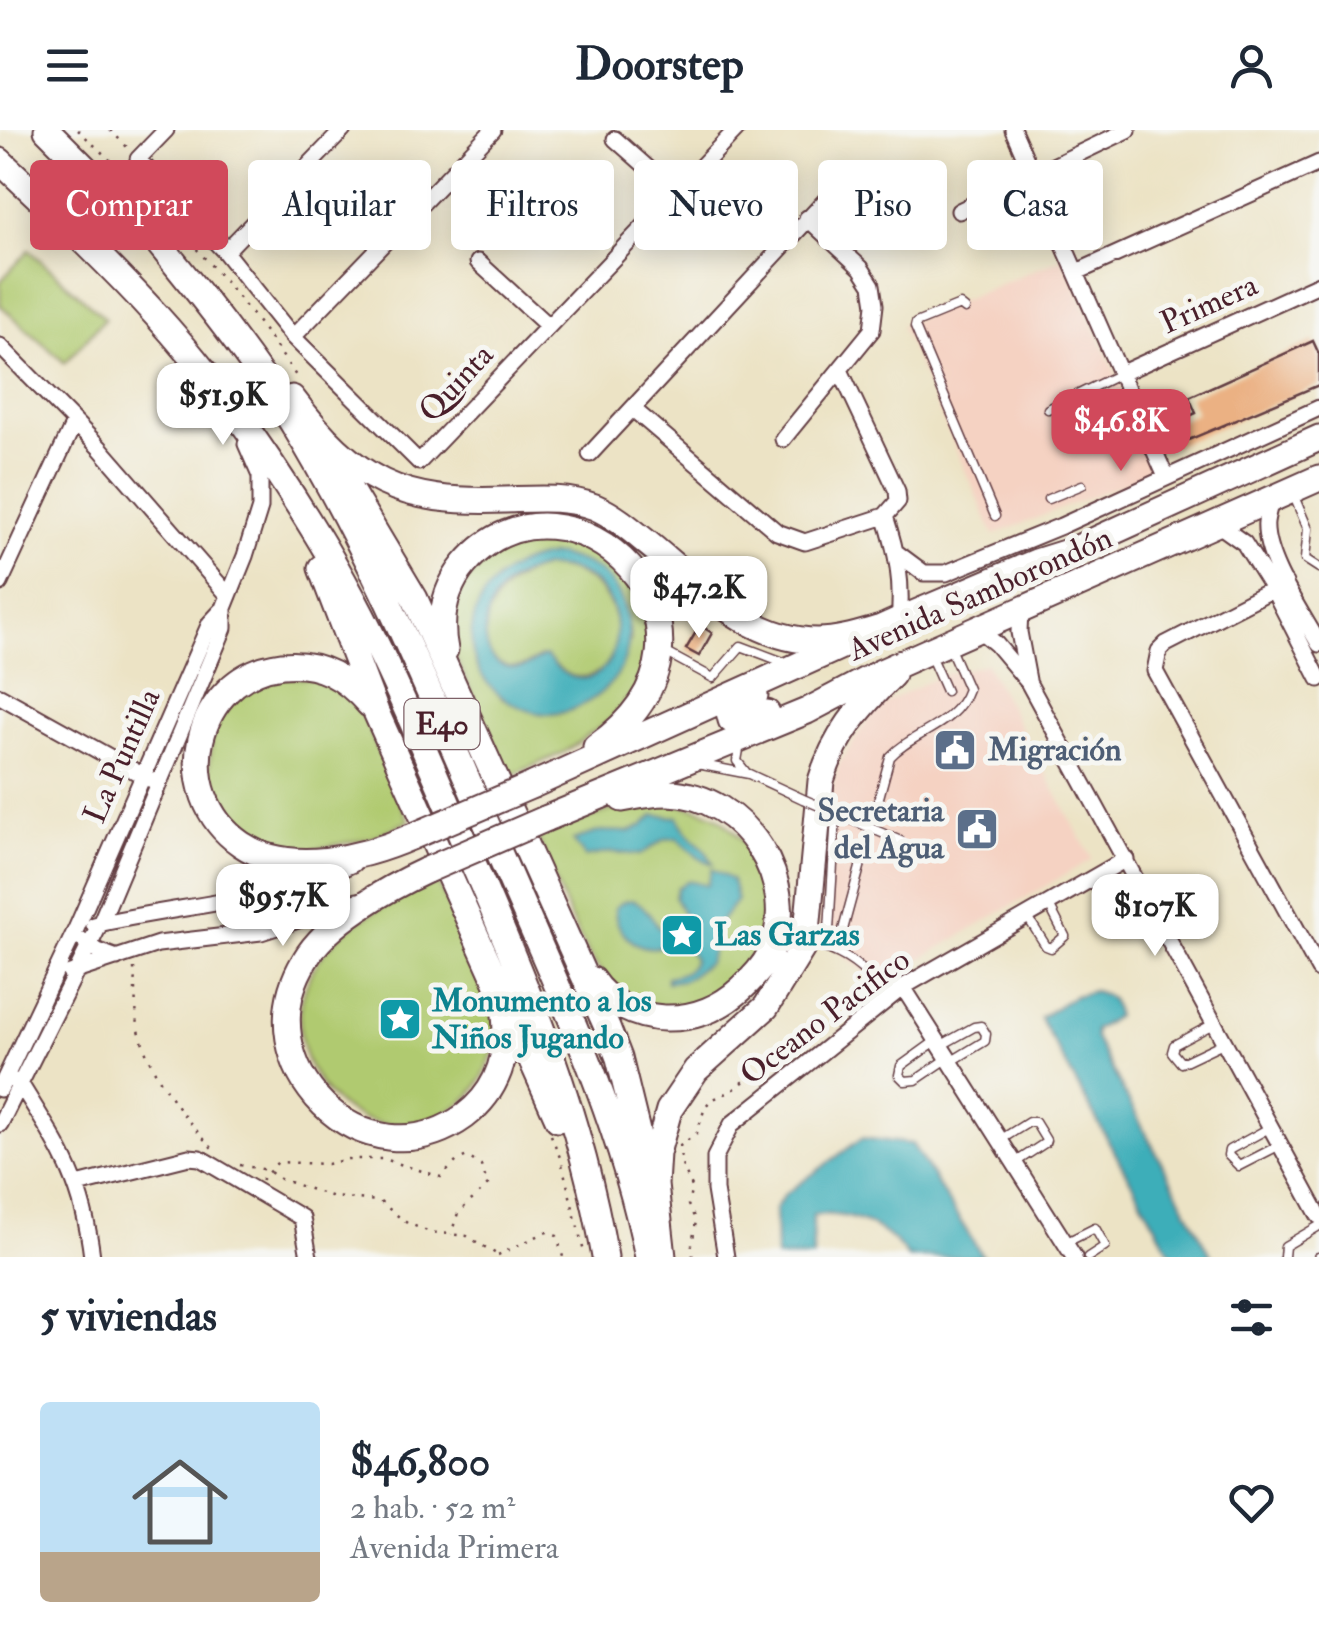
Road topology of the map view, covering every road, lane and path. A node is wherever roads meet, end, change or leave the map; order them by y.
1 (47, 130) edge
2 (78, 130) edge
3 (110, 130) edge
4 (166, 130) edge
5 (343, 130) edge
6 (493, 130) edge
7 (736, 130) edge
8 (1013, 130) edge
9 (1128, 130) edge
10 (615, 139) dead end
11 (77, 160) edge
12 (138, 160) joint
13 (639, 160) edge
14 (706, 160) edge
15 (1027, 160) edge
16 (1062, 160) edge
17 (0, 161) edge
18 (1319, 163) edge
19 (818, 207) edge
20 (967, 207) edge
21 (959, 211) dead end
22 (807, 218) junction
23 (634, 235) edge
24 (165, 250) edge
25 (167, 250) edge
26 (1067, 250) edge
27 (225, 252) joint
28 (478, 262) dead end
29 (1077, 272) junction
30 (1319, 284) edge
31 (965, 309) dead end
32 (548, 326) junction
33 (293, 337) junction
34 (0, 346) edge
35 (840, 370) junction
36 (1122, 373) junction
37 (298, 393) junction
38 (225, 400) junction
39 (1319, 408) edge
40 (632, 409) junction
41 (1048, 409) dead end
42 (74, 423) junction
43 (1319, 438) edge
44 (783, 439) dead end
45 (590, 454) dead end
46 (266, 456) junction
47 (1319, 466) edge
48 (1166, 477) junction
49 (1082, 485) dead end
50 (1294, 489) edge
51 (1048, 499) dead end
52 (886, 516) junction
53 (995, 516) dead end
54 (1216, 523) junction
55 (1308, 529) junction
56 (1319, 533) edge
57 (897, 553) junction
58 (1319, 568) edge
59 (0, 583) edge
60 (1279, 586) junction
61 (227, 602) junction
62 (1020, 610) junction
63 (892, 623) junction
64 (978, 630) junction
65 (1319, 644) edge
66 (841, 646) junction
67 (661, 650) junction
68 (929, 651) junction
69 (795, 666) junction
70 (449, 670) junction
71 (879, 672) junction
72 (1319, 679) edge
73 (1028, 682) junction
74 (712, 690) junction
75 (946, 691) dead end
76 (0, 696) edge
77 (376, 712) junction
78 (746, 738) junction
79 (609, 752) junction
80 (688, 762) junction
81 (559, 773) junction
82 (749, 774) junction
83 (151, 780) junction
84 (601, 796) junction
85 (573, 808) junction
86 (836, 815) junction
87 (404, 840) junction
88 (903, 842) dead end
89 (1126, 859) junction
90 (393, 888) junction
91 (112, 896) junction
92 (242, 898) junction
93 (1048, 904) junction
94 (132, 916) junction
95 (1027, 916) junction
96 (308, 918) junction
97 (100, 924) junction
98 (76, 930) junction
99 (571, 945) junction
100 (89, 946) junction
101 (824, 947) junction
102 (134, 952) junction
103 (117, 958) junction
104 (1319, 970) edge
105 (76, 971) junction
106 (52, 979) junction
107 (877, 984) dead end
108 (497, 986) junction
109 (903, 986) junction
110 (1215, 1023) junction
111 (1225, 1042) junction
112 (944, 1052) junction
113 (7, 1081) edge
114 (0, 1124) edge
115 (1270, 1127) junction
116 (548, 1128) dead end
117 (1000, 1140) junction
118 (1280, 1145) junction
119 (200, 1158) junction
120 (233, 1163) dead end
121 (1014, 1163) junction
122 (266, 1170) junction
123 (77, 1186) junction
124 (656, 1209) junction
125 (1319, 1216) edge
126 (1319, 1226) edge
127 (452, 1234) junction
128 (1070, 1250) edge
129 (598, 1253) edge
130 (499, 1256) edge
131 (92, 1257) edge
132 (309, 1257) edge
133 (562, 1257) edge
134 (648, 1257) edge
135 (664, 1257) edge
136 (726, 1257) edge
137 (1088, 1257) edge
138 (1284, 1257) edge

1 - 11 highway, E40
2 - 37 path
3 - 12 path
4 - 12 street
5 - 27 street
6 - 33 street
7 - 14 street, Quinta
8 - 15 street
9 - 16 street
10 - 13 street
17 - 38 highway, E40
18 - 29 street
19 - 22 street
20 - 21 street
22 - 35 street
22 - 40 street
23 - 32 street, Quinta
24 - 134 highway, E40
25 - 37 highway
26 - 29 street
27 - 33 street, Quinta
28 - 32 street
29 - 36 street
30 - 36 street, Primera
31 - 53 lane
32 - 33 street, Quinta
34 - 42 street
35 - 44 street
35 - 52 street
36 - 41 lane
36 - 48 street
37 - 63 highway
37 - 70 highway
38 - 46 highway, E40
38 - 61 street, La Puntilla
39 - 48 street
40 - 45 street
40 - 52 street
42 - 59 street
42 - 61 street
43 - 63 highway, Avenida Samborondón
46 - 77 highway
46 - 129 highway, E40
47 - 50 highway, Avenida Samborondón
48 - 57 street
49 - 51 lane
50 - 54 highway, Avenida Samborondón
50 - 55 lane
50 - 60 street
52 - 57 street
54 - 60 street
54 - 62 highway, Avenida Samborondón
55 - 56 lane
55 - 58 lane
57 - 63 street
60 - 65 street
60 - 72 street
60 - 104 street
61 - 83 street, La Puntilla
62 - 64 highway, Avenida Samborondón
62 - 73 street
63 - 66 highway, Avenida Samborondón
64 - 68 highway, Avenida Samborondón
64 - 73 street
66 - 69 highway, Avenida Samborondón
66 - 71 highway
67 - 70 highway
67 - 74 lane
67 - 81 highway
68 - 71 highway, Avenida Samborondón
68 - 75 lane
68 - 101 highway
68 - 101 lane
69 - 74 highway, Avenida Samborondón
69 - 74 lane
70 - 99 highway
71 - 78 highway, Avenida Samborondón
73 - 89 street
74 - 79 highway, Avenida Samborondón
76 - 83 street
77 - 87 highway, Avenida Samborondón
77 - 108 highway
78 - 80 highway, Avenida Samborondón
78 - 82 lane
79 - 81 highway, Avenida Samborondón
79 - 84 highway
80 - 82 lane
80 - 84 highway, Avenida Samborondón
81 - 87 highway, Avenida Samborondón, bridge
82 - 86 lane, bridge
83 - 91 street, La Puntilla
83 - 98 street, La Puntilla
84 - 85 highway, Avenida Samborondón
85 - 90 highway, Avenida Samborondón, bridge
85 - 99 highway
86 - 88 lane, bridge
86 - 101 lane
87 - 92 street
89 - 93 street, Oceano Pacifico
89 - 110 street
90 - 96 street
90 - 108 highway, Avenida Samborondón
91 - 94 street
91 - 97 street, La Puntilla
92 - 94 street
92 - 96 lane
93 - 95 street, Oceano Pacifico
93 - 95 lane
94 - 97 street
95 - 109 street, Oceano Pacifico
96 - 102 street
97 - 98 street
97 - 100 street, La Puntilla
98 - 100 street
98 - 106 street, La Puntilla
99 - 124 highway
100 - 103 street
100 - 105 street, La Puntilla
101 - 107 lane
101 - 124 highway
102 - 103 street
102 - 119 path
103 - 105 street
105 - 106 street
105 - 113 street, La Puntilla
106 - 113 street, La Puntilla
108 - 129 highway
109 - 112 street
109 - 136 street, Oceano Pacifico
110 - 111 street
110 - 111 lane
111 - 115 street
112 - 112 lane
112 - 112 lane
112 - 117 street
113 - 114 street, La Puntilla
113 - 123 street
115 - 118 street
115 - 118 lane
116 - 129 path
117 - 121 street
117 - 121 lane
118 - 125 street
119 - 123 street
119 - 132 street
120 - 122 path
121 - 128 street
122 - 127 path
122 - 127 path
123 - 131 street
124 - 135 highway
126 - 138 lane
127 - 130 path
128 - 137 lane
130 - 133 path

